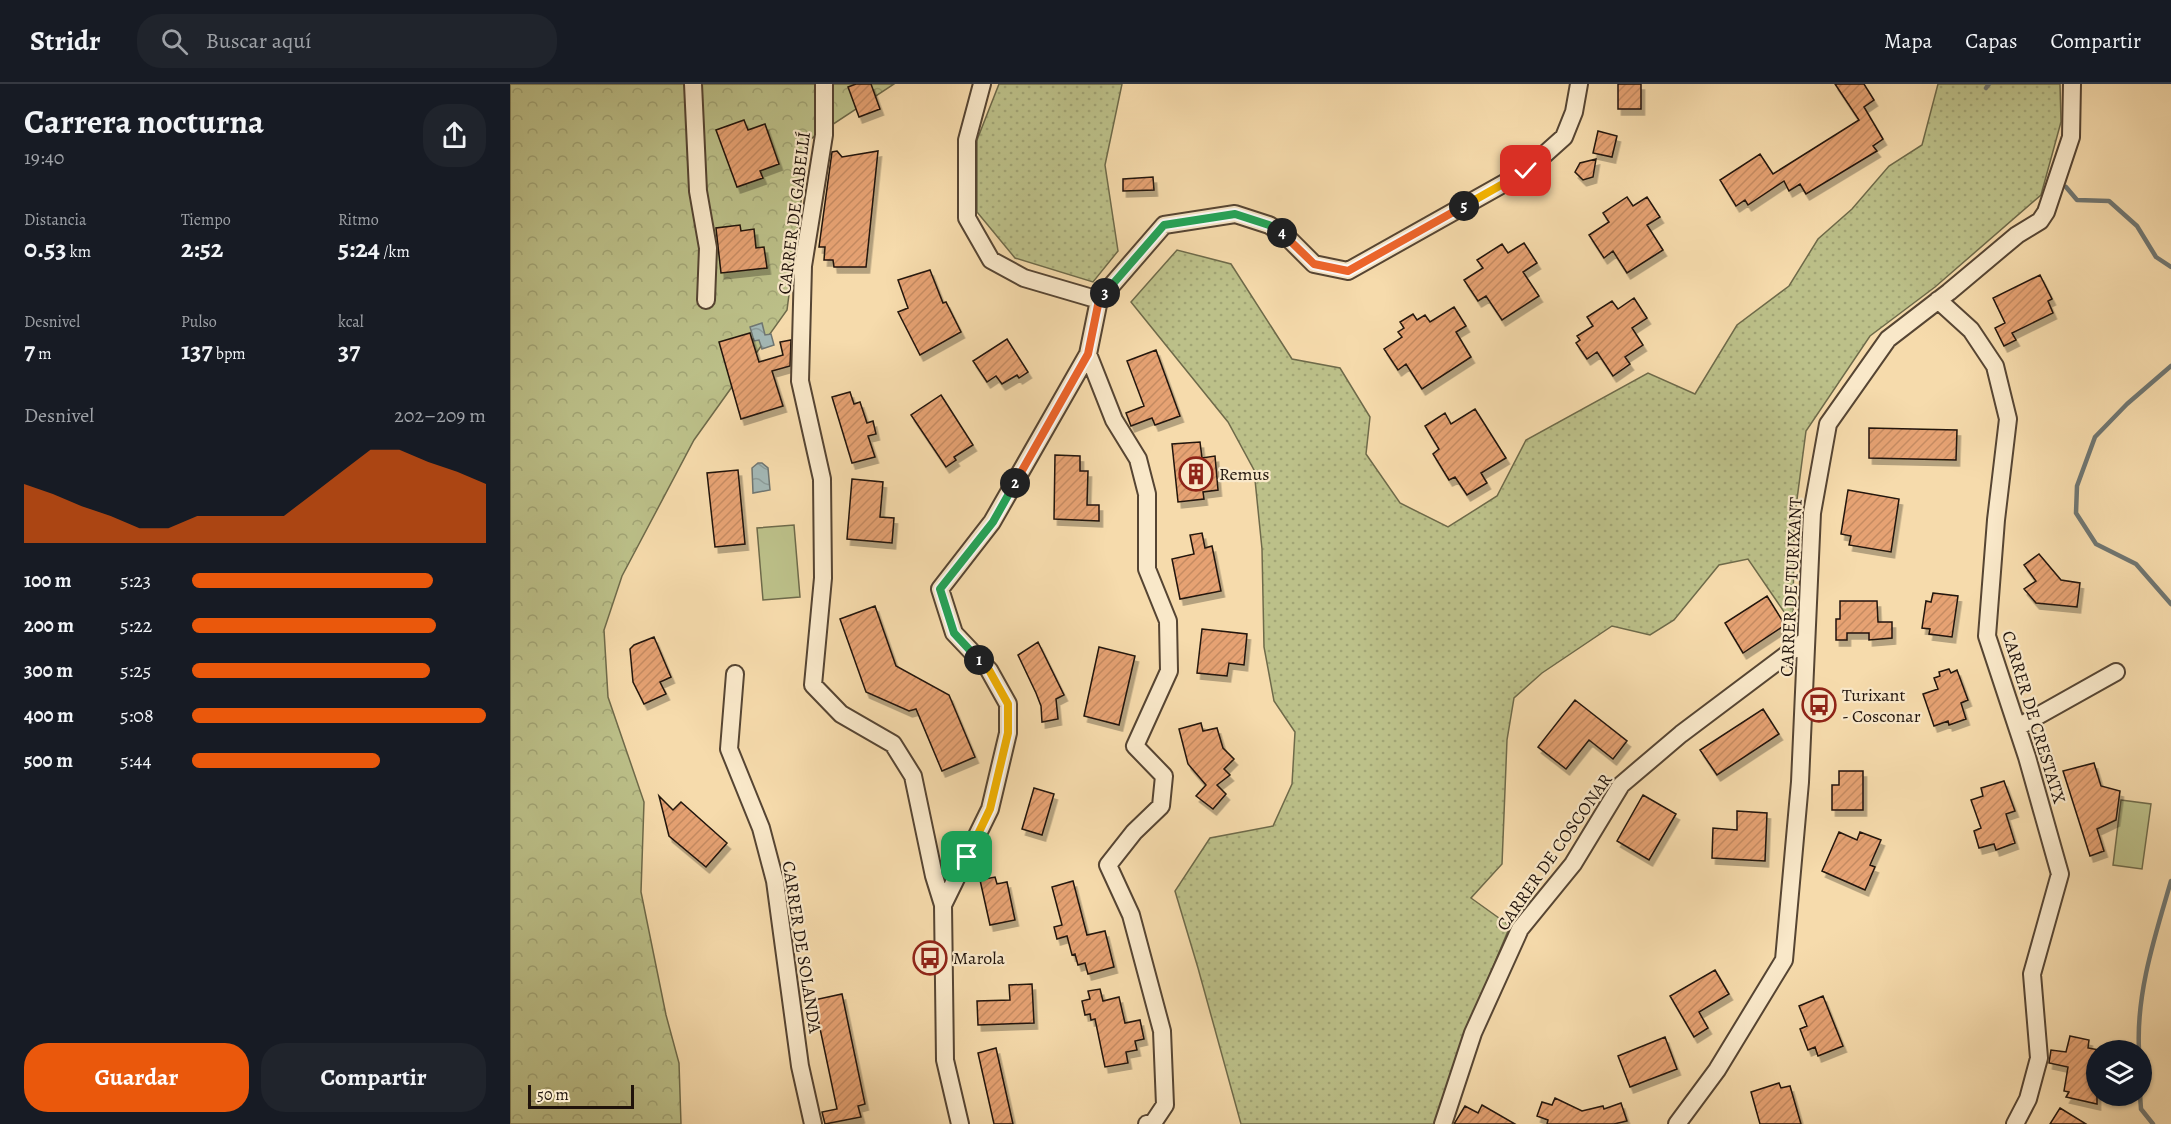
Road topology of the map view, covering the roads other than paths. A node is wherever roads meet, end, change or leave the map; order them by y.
1 (693, 84) edge
2 (824, 84) edge
3 (982, 84) edge
4 (1579, 84) edge
5 (2072, 84) edge
6 (706, 300) dead end
7 (1099, 300) junction
8 (1938, 300) junction
9 (1088, 354) junction
10 (1806, 640) junction
11 (2116, 672) dead end
12 (735, 674) dead end
13 (2018, 727) junction
14 (943, 904) junction
15 (813, 1124) edge
16 (960, 1124) edge
17 (1147, 1124) edge
18 (1443, 1124) edge
19 (1677, 1124) edge
20 (2015, 1124) edge

1 - 6 street
2 - 14 street, CARRER DE GABELLÍ
3 - 7 street
4 - 7 street
5 - 8 street, CARRER DE TURIXANT
7 - 9 street
8 - 10 street, CARRER DE TURIXANT
8 - 13 street, CARRER DE CRESTATX
9 - 14 street
9 - 17 street
10 - 18 street, CARRER DE COSCONAR
10 - 19 street, CARRER DE TURIXANT
11 - 13 street
12 - 15 street, CARRER DE SOLANDA
13 - 20 street, CARRER DE CRESTATX
14 - 16 street

